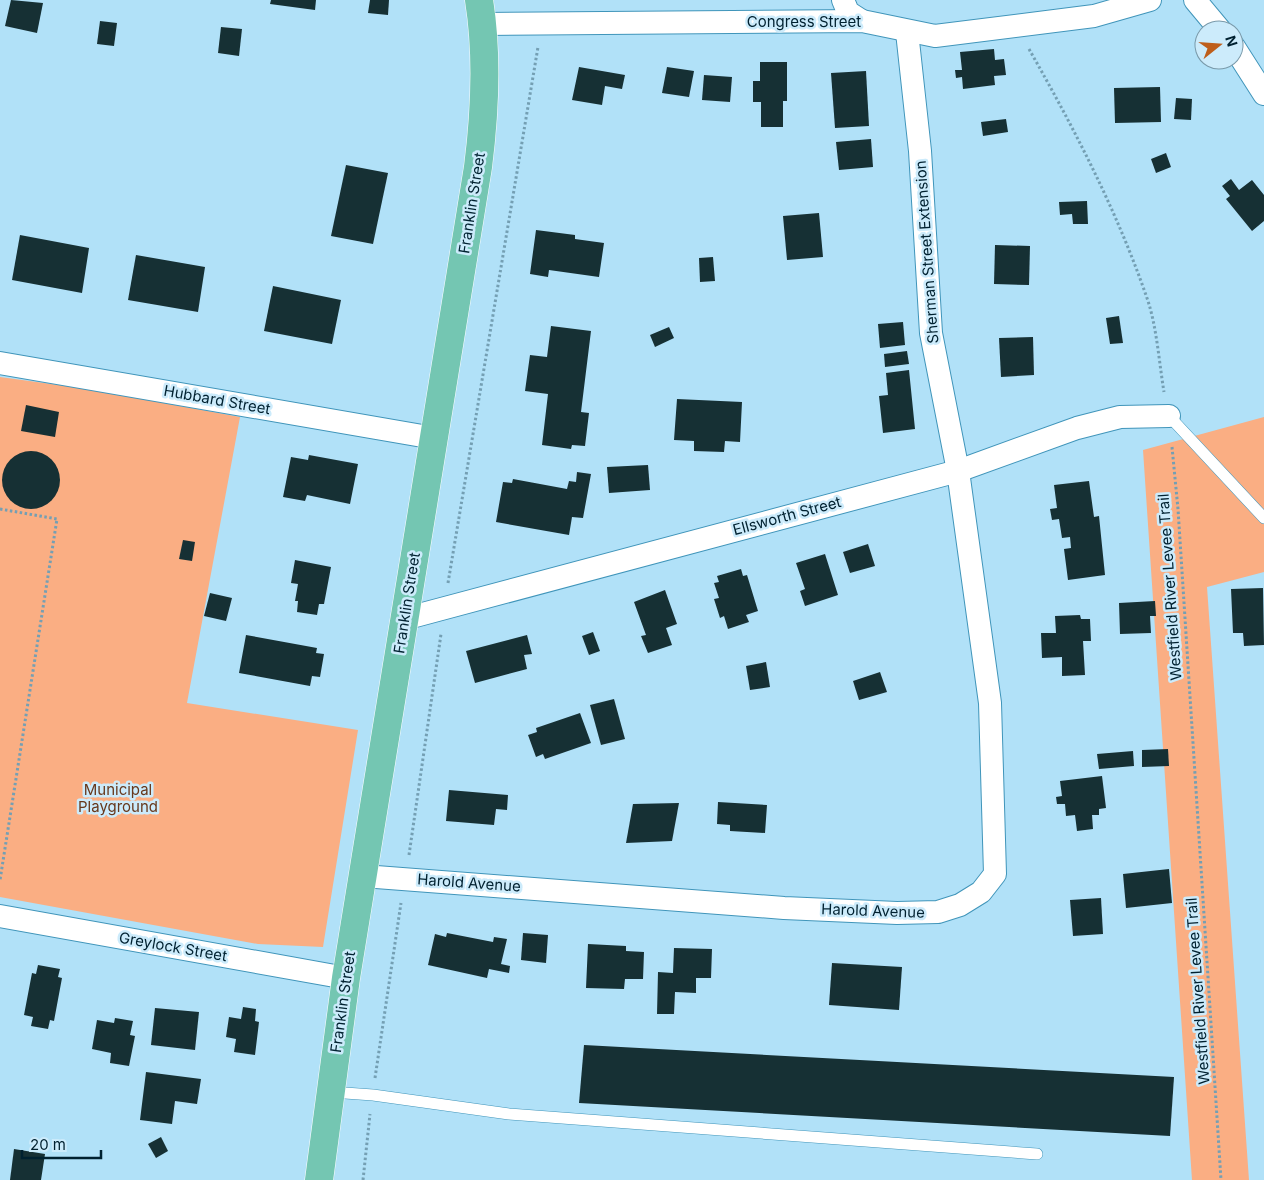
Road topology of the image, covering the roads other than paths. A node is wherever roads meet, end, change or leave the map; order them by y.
1 (843, 0) edge
2 (1150, 0) edge
3 (1195, 0) edge
4 (481, 12) edge
5 (1212, 20) edge
6 (862, 21) junction
7 (907, 32) junction
8 (1244, 55) edge
9 (1244, 61) edge
10 (1264, 73) edge
11 (1264, 94) edge
12 (0, 363) edge
13 (1169, 416) joint
14 (434, 438) junction
15 (958, 471) junction
16 (1264, 518) edge
17 (404, 619) junction
18 (363, 876) junction
19 (0, 916) edge
20 (346, 978) junction
21 (331, 1092) junction
22 (1037, 1154) dead end
23 (319, 1180) edge

1 - 6 street
2 - 7 street, Congress Street
3 - 5 street
4 - 6 street, Congress Street
4 - 14 main road, Franklin Street
6 - 7 street, Congress Street
7 - 15 street, Sherman Street Extension
8 - 10 street
9 - 11 street
12 - 14 street, Hubbard Street
13 - 15 street, Ellsworth Street
13 - 16 lane
14 - 17 main road, Franklin Street
15 - 17 street, Ellsworth Street
15 - 18 street, Harold Avenue
17 - 18 main road, Franklin Street
18 - 20 main road, Franklin Street
19 - 20 street, Greylock Street
20 - 21 main road, Franklin Street
21 - 22 lane
21 - 23 main road, Franklin Street

